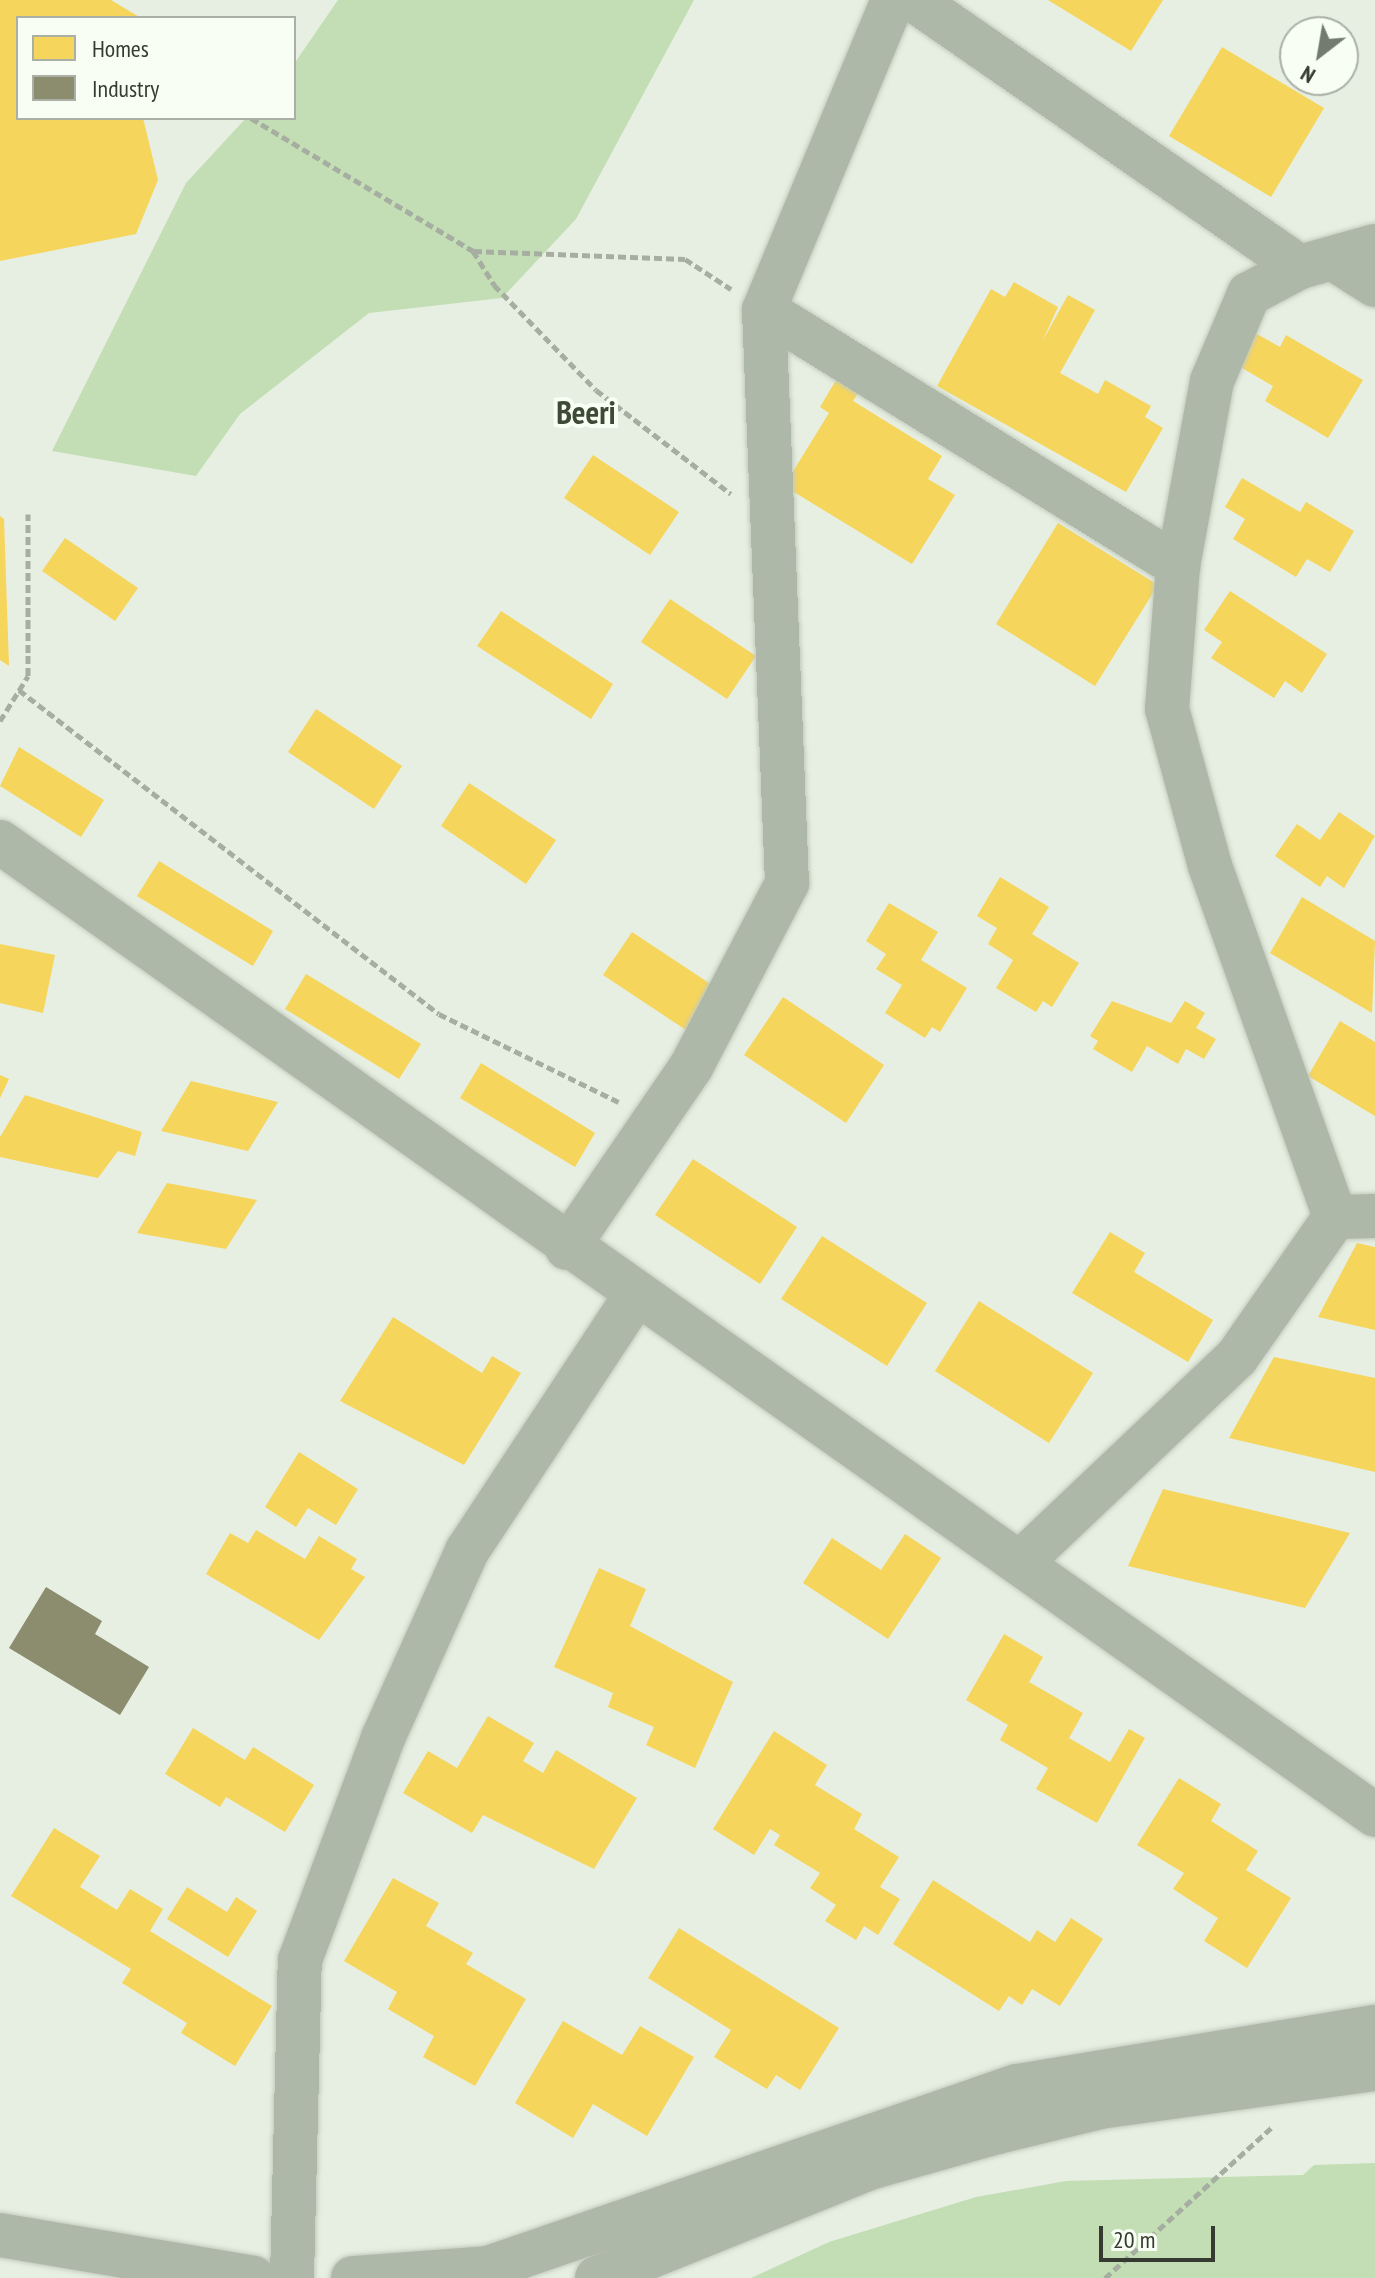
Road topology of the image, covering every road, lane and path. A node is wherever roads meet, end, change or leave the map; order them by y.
1 (893, 0) edge
2 (914, 0) edge
3 (254, 120) edge
4 (473, 251) junction
5 (1338, 258) edge
6 (1375, 285) edge
7 (764, 310) junction
8 (28, 514) dead end
9 (771, 524) junction
10 (1178, 566) junction
11 (19, 690) junction
12 (0, 721) edge
13 (0, 842) edge
14 (655, 1119) junction
15 (1355, 1217) edge
16 (567, 1248) junction
17 (636, 1295) junction
18 (1021, 1562) junction
19 (1374, 1812) edge
20 (1375, 2027) edge
21 (1375, 2069) edge
22 (1283, 2118) dead end
23 (0, 2235) edge
24 (253, 2278) edge
25 (292, 2278) edge
26 (353, 2278) edge
27 (597, 2278) edge
28 (1105, 2278) edge

1 - 7 street
2 - 5 street
3 - 4 path
4 - 7 path
4 - 9 path
5 - 6 street
5 - 10 street
7 - 9 street
7 - 10 street
8 - 11 path
9 - 14 street
10 - 15 street
11 - 12 path
11 - 14 path
13 - 16 street
14 - 16 street
15 - 18 street
16 - 17 street
17 - 18 street
17 - 25 street
18 - 19 street
20 - 26 street
21 - 27 street
22 - 28 path
23 - 24 street

